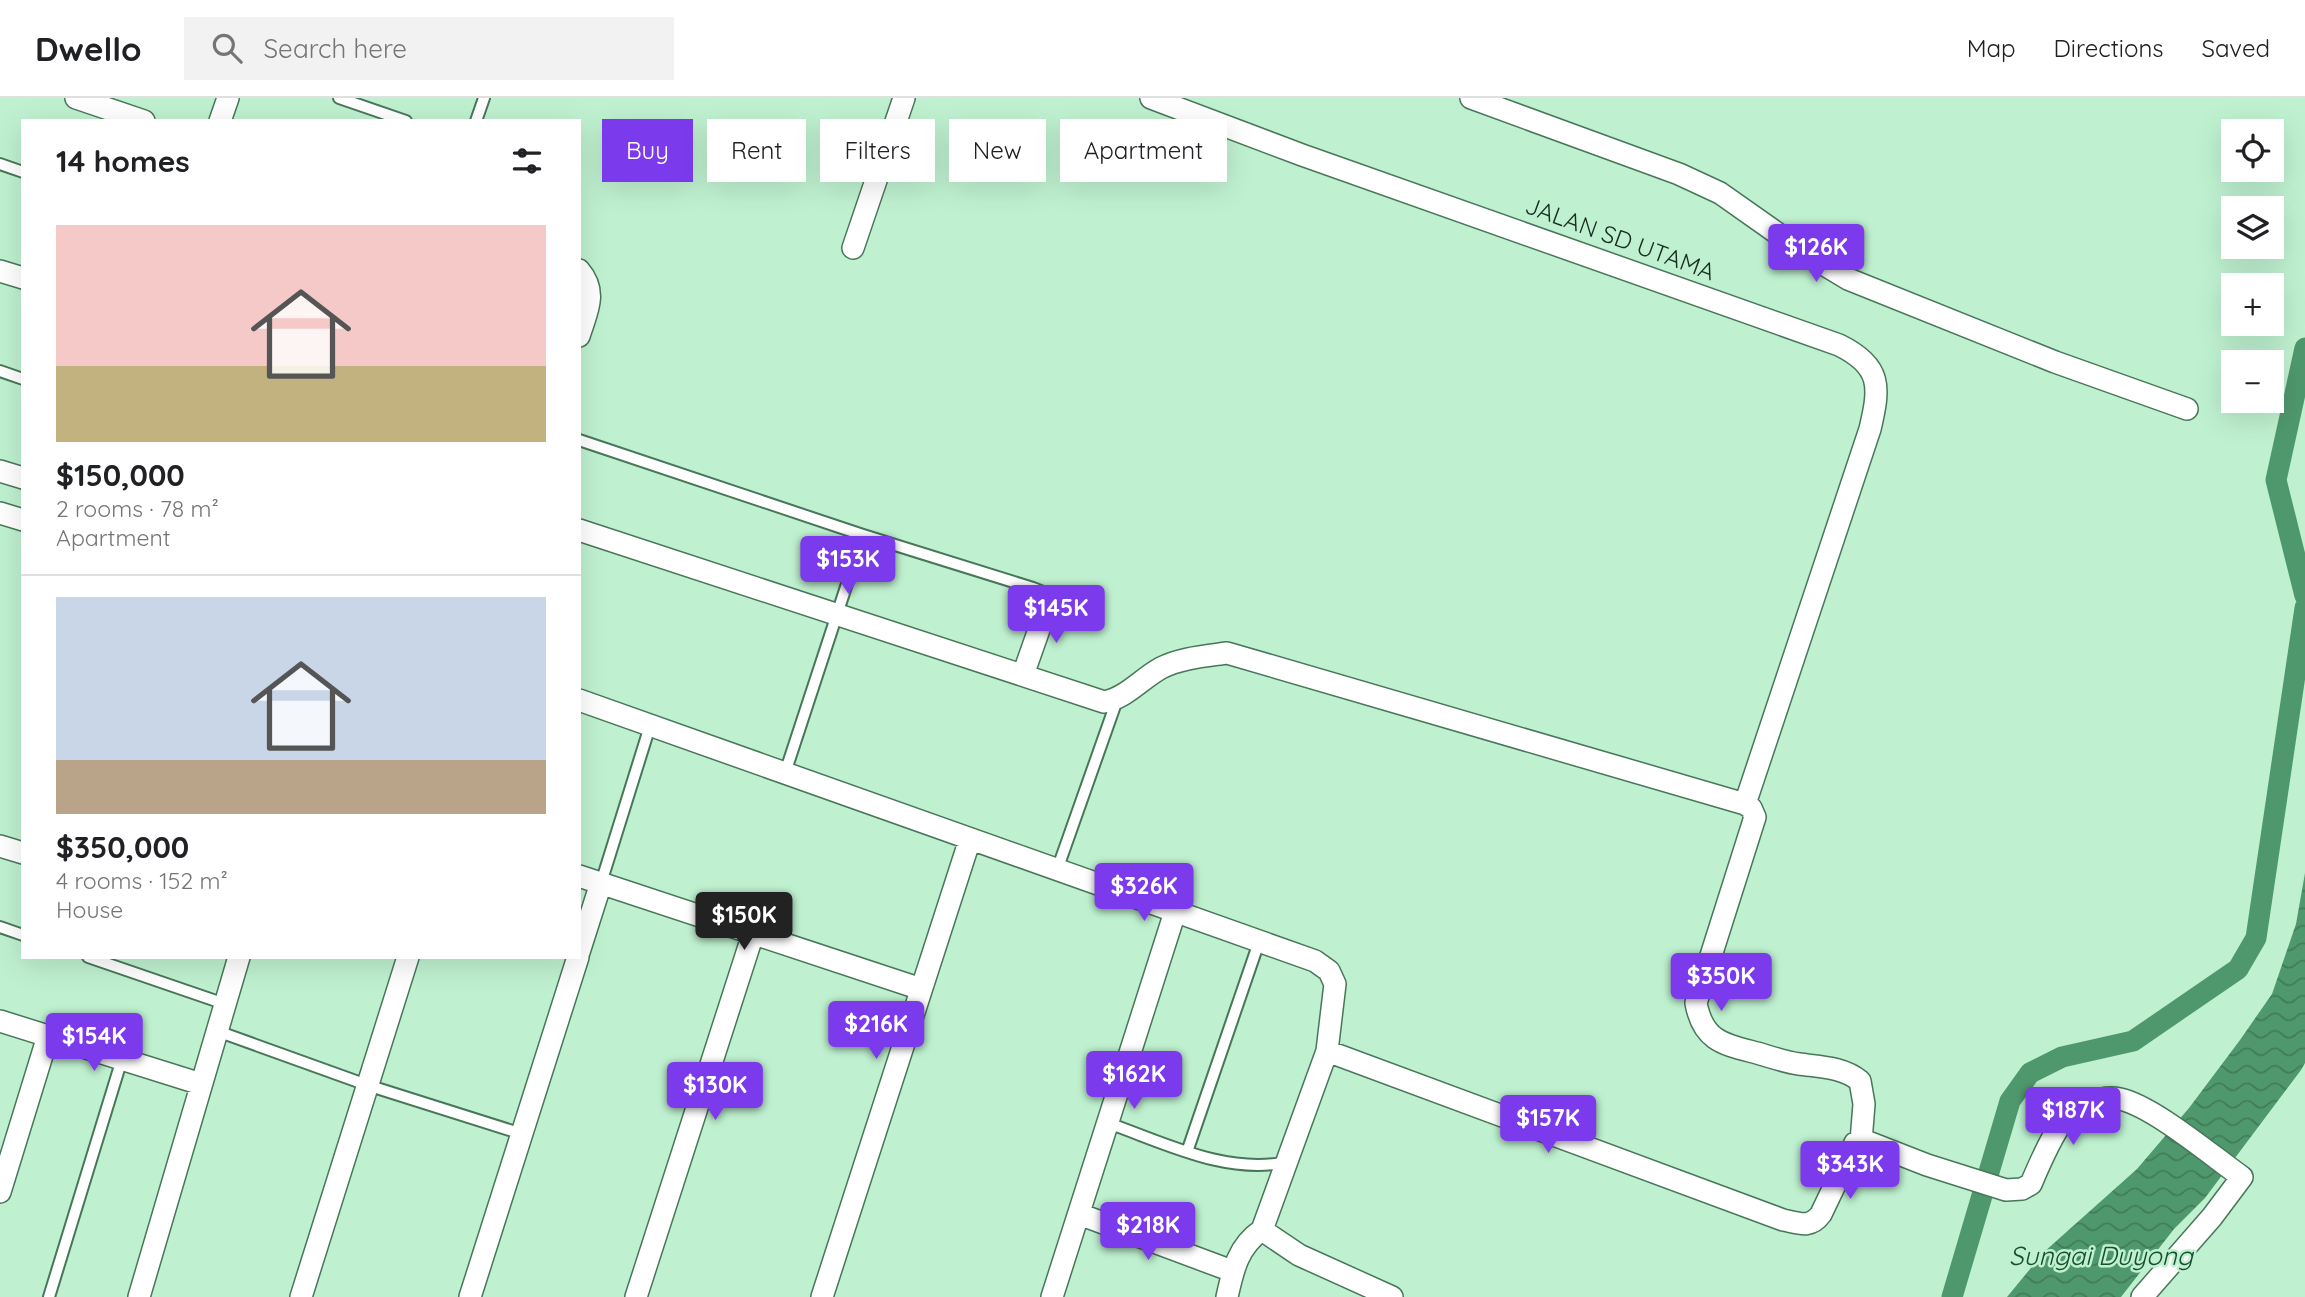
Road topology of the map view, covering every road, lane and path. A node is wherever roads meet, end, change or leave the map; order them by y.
1 (76, 98) edge
2 (228, 98) edge
3 (340, 98) edge
4 (484, 98) edge
5 (904, 98) edge
6 (1152, 98) edge
7 (1471, 98) edge
8 (138, 119) edge
9 (221, 119) edge
10 (400, 119) edge
11 (477, 119) edge
12 (0, 164) edge
13 (21, 171) edge
14 (853, 248) dead end
15 (0, 271) edge
16 (581, 273) edge
17 (21, 277) edge
18 (581, 330) edge
19 (0, 371) edge
20 (21, 378) edge
21 (2187, 409) dead end
22 (581, 441) edge
23 (0, 471) edge
24 (21, 477) edge
25 (0, 513) edge
26 (21, 519) edge
27 (581, 531) edge
28 (863, 535) junction
29 (1049, 601) joint
30 (836, 614) junction
31 (1023, 675) junction
32 (1117, 700) junction
33 (581, 701) edge
34 (650, 726) junction
35 (785, 773) junction
36 (1745, 804) junction
37 (970, 839) junction
38 (0, 846) edge
39 (21, 852) edge
40 (1057, 870) junction
41 (581, 877) edge
42 (601, 883) junction
43 (1175, 912) junction
44 (0, 927) edge
45 (21, 934) edge
46 (753, 934) junction
47 (1259, 942) junction
48 (581, 946) edge
49 (94, 959) edge
50 (238, 959) edge
51 (407, 959) edge
52 (577, 959) edge
53 (921, 989) junction
54 (225, 1004) junction
55 (0, 1021) edge
56 (217, 1031) junction
57 (47, 1036) junction
58 (1327, 1051) junction
59 (122, 1059) junction
60 (201, 1084) junction
61 (367, 1085) junction
62 (1108, 1123) junction
63 (522, 1134) junction
64 (1861, 1141) junction
65 (1187, 1152) junction
66 (1288, 1161) junction
67 (0, 1192) edge
68 (1079, 1214) junction
69 (1262, 1230) junction
70 (1233, 1271) junction
71 (49, 1297) edge
72 (139, 1297) edge
73 (301, 1297) edge
74 (470, 1297) edge
75 (636, 1297) edge
76 (821, 1297) edge
77 (1052, 1297) edge
78 (1227, 1297) edge
79 (1392, 1297) edge
80 (2141, 1297) edge

1 - 8 street
2 - 9 street
3 - 10 lane
4 - 11 lane
5 - 14 street
6 - 36 street, JALAN SD UTAMA
7 - 21 street
12 - 13 lane
15 - 17 street
16 - 18 street
19 - 20 lane
22 - 28 lane
23 - 24 street
25 - 26 street
27 - 30 street
28 - 29 lane
28 - 30 lane
29 - 31 street
30 - 31 street
30 - 35 lane
31 - 32 street
32 - 36 street
32 - 40 lane
33 - 34 street
34 - 35 street
34 - 42 lane
35 - 37 street
36 - 64 street
37 - 40 street
37 - 53 street
38 - 39 street
40 - 43 street
41 - 42 street
42 - 46 street
42 - 48 street
43 - 47 street
43 - 62 street
44 - 45 lane
46 - 53 street
46 - 75 street
47 - 58 street
47 - 65 lane
49 - 54 lane
50 - 54 street
51 - 61 street
52 - 63 street
53 - 76 street
54 - 56 street
55 - 57 street
56 - 60 street
56 - 61 lane
57 - 59 street
57 - 67 street
58 - 64 street
58 - 66 street
59 - 60 street
59 - 71 lane
60 - 72 street
61 - 63 lane
61 - 73 street
62 - 65 lane
62 - 68 street
63 - 74 street
64 - 80 street
65 - 66 lane
66 - 69 street
68 - 70 street
68 - 77 street
69 - 70 street
69 - 79 street
70 - 78 street

